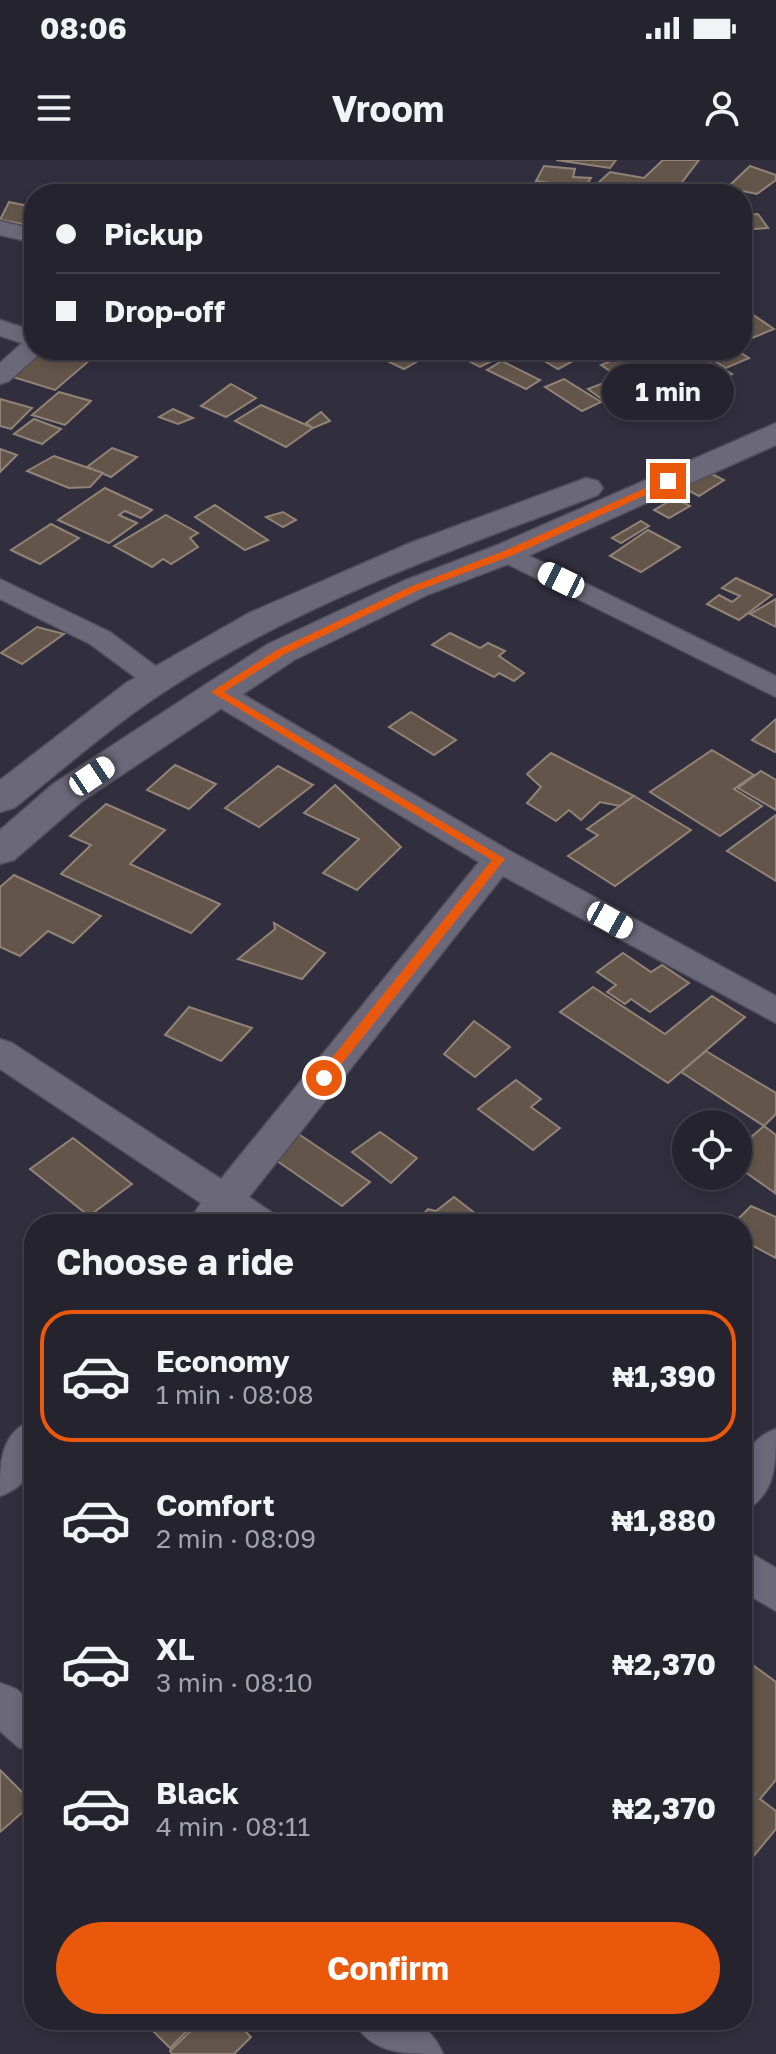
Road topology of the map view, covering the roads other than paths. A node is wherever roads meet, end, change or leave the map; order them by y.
1 (0, 228) edge
2 (24, 234) edge
3 (0, 328) edge
4 (24, 336) edge
5 (24, 355) edge
6 (0, 376) edge
7 (776, 417) edge
8 (776, 433) edge
9 (507, 553) junction
10 (0, 588) edge
11 (158, 679) junction
12 (776, 688) edge
13 (216, 692) junction
14 (0, 799) edge
15 (0, 851) edge
16 (499, 859) junction
17 (776, 1011) edge
18 (0, 1052) edge
19 (216, 1212) edge
20 (776, 1446) edge
21 (24, 1448) edge
22 (0, 1478) edge
23 (752, 1479) edge
24 (752, 1574) edge
25 (776, 1592) edge
26 (0, 1703) edge
27 (24, 1723) edge
28 (389, 2030) edge
29 (418, 2054) edge

1 - 2 street
3 - 4 street
5 - 6 street
7 - 11 street
8 - 9 street
9 - 12 street
9 - 13 street
10 - 11 street
11 - 14 street
13 - 15 street
13 - 16 street
16 - 17 street
16 - 19 street
18 - 19 street
20 - 23 street
21 - 22 street
24 - 25 street
26 - 27 street
28 - 29 street

